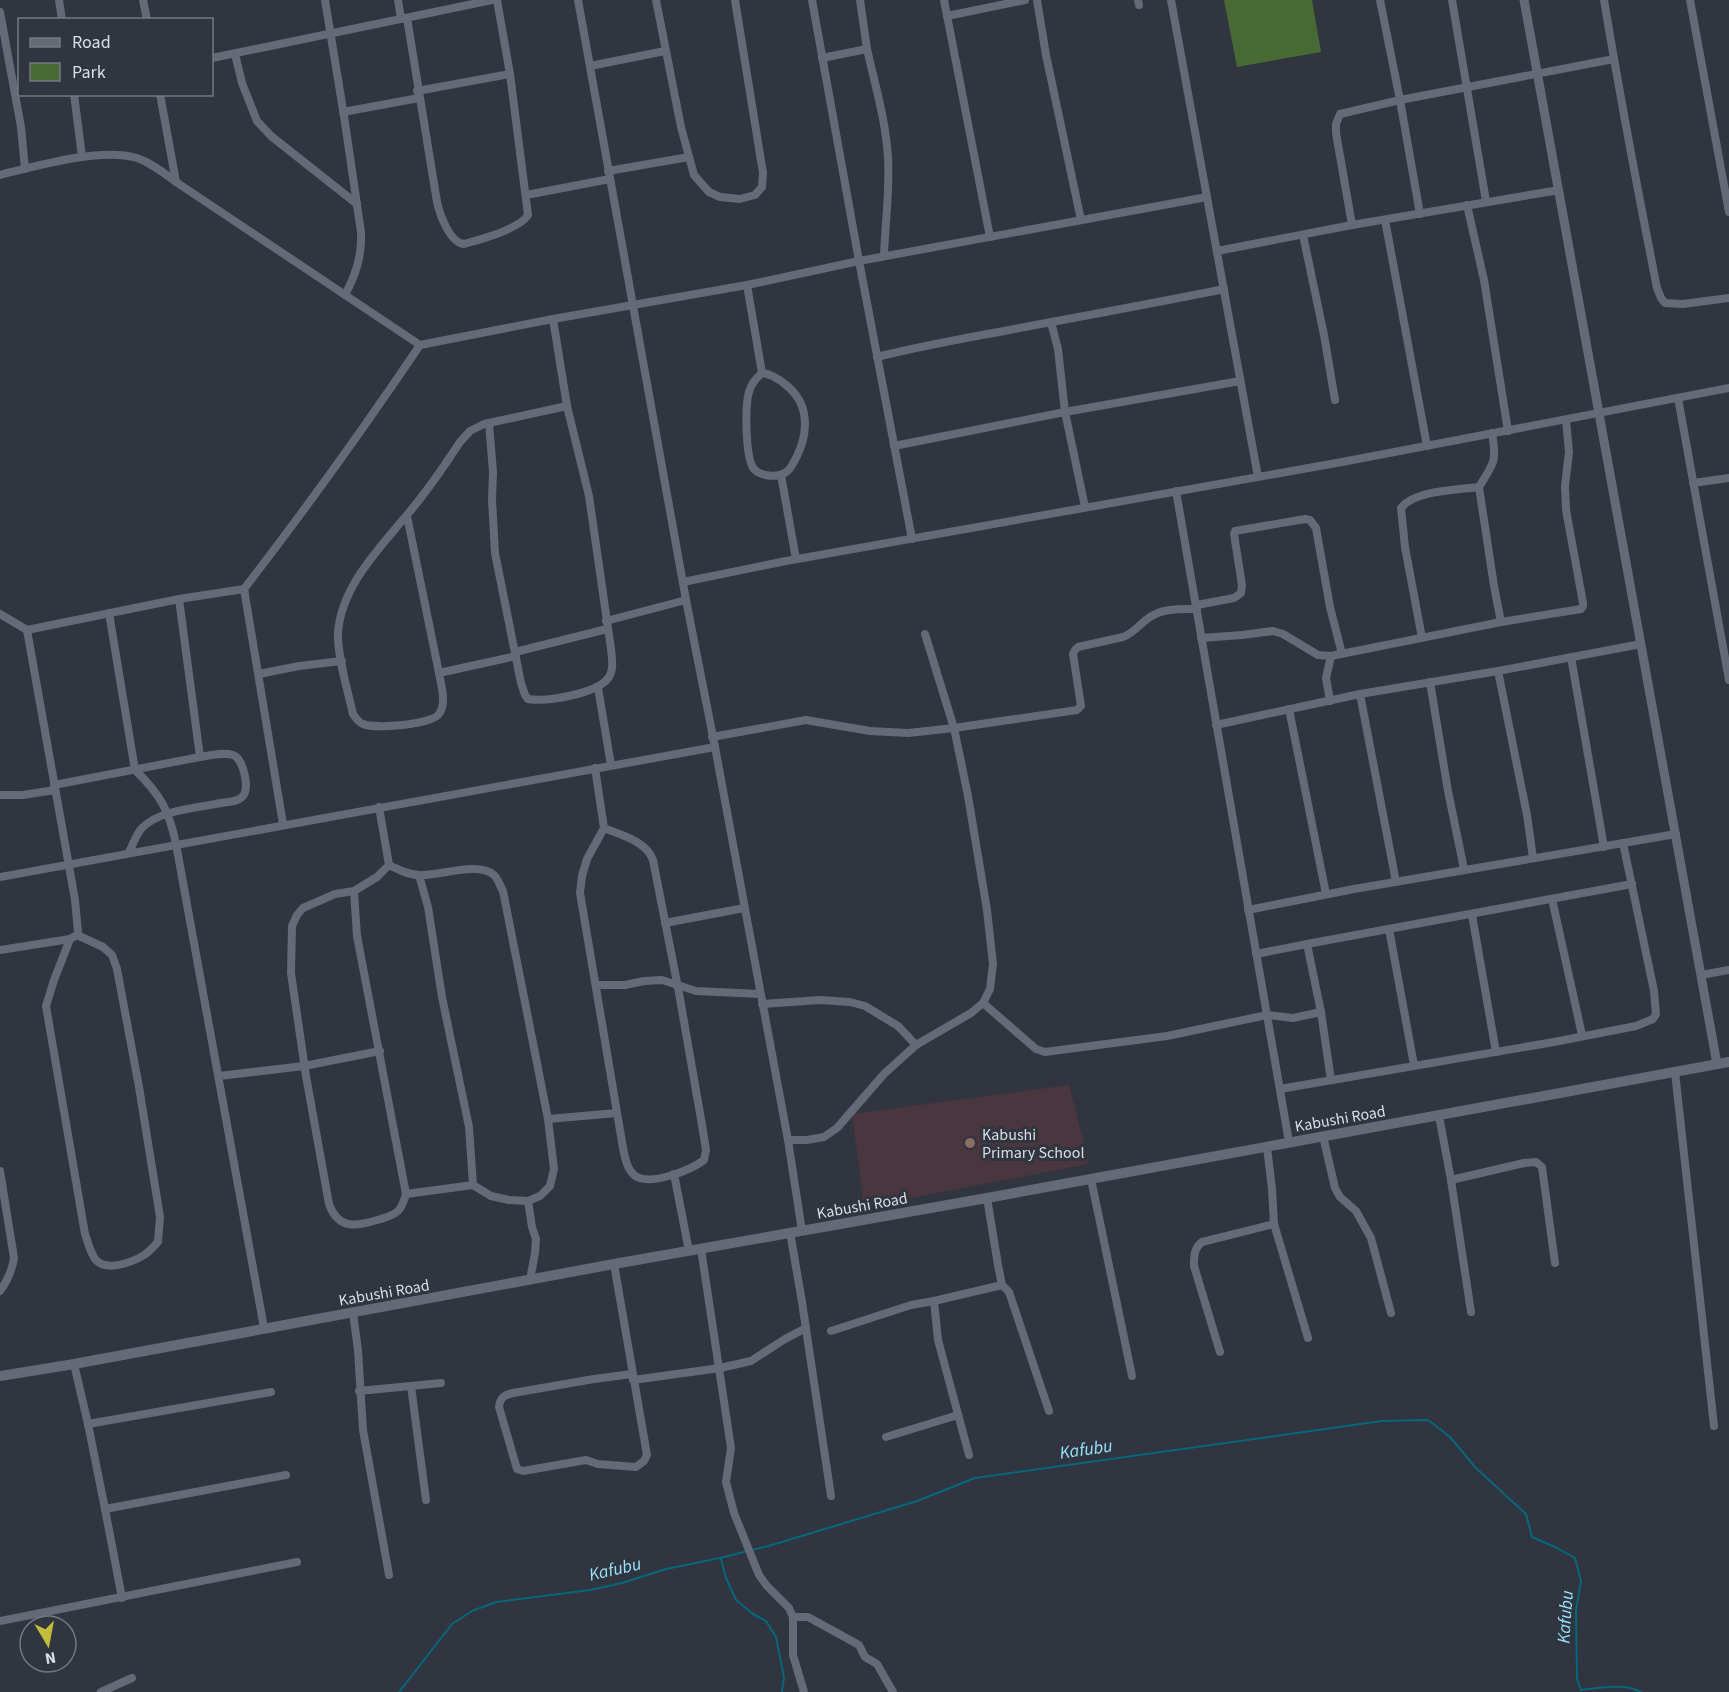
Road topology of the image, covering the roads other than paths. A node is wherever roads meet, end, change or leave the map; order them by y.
1 (59, 0) edge
2 (143, 0) edge
3 (325, 0) edge
4 (398, 0) edge
5 (492, 0) edge
6 (497, 0) edge
7 (578, 0) edge
8 (656, 0) edge
9 (735, 0) edge
10 (812, 0) edge
11 (860, 0) edge
12 (944, 0) edge
13 (1025, 0) edge
14 (1037, 0) edge
15 (1171, 0) edge
16 (1380, 0) edge
17 (1452, 0) edge
18 (1524, 0) edge
19 (1604, 0) edge
20 (1690, 0) edge
21 (0, 12) edge
22 (947, 16) junction
23 (62, 18) edge
24 (147, 18) edge
25 (404, 18) junction
26 (331, 32) junction
27 (867, 49) junction
28 (665, 51) junction
29 (235, 54) junction
30 (213, 58) edge
31 (822, 58) junction
32 (1614, 59) junction
33 (590, 66) junction
34 (510, 74) junction
35 (1537, 75) junction
36 (1466, 88) junction
37 (418, 94) junction
38 (74, 96) edge
39 (160, 96) edge
40 (1400, 100) junction
41 (343, 112) junction
42 (82, 157) junction
43 (689, 157) junction
44 (25, 169) junction
45 (0, 175) edge
46 (609, 175) junction
47 (176, 182) junction
48 (1559, 190) junction
49 (526, 195) junction
50 (1207, 196) junction
51 (1486, 201) junction
52 (357, 204) junction
53 (1467, 205) junction
54 (1729, 212) edge
55 (1420, 214) junction
56 (1081, 220) junction
57 (1384, 220) junction
58 (1352, 225) junction
59 (1303, 235) junction
60 (990, 237) junction
61 (1217, 251) junction
62 (884, 256) junction
63 (859, 261) junction
64 (747, 285) junction
65 (1224, 289) junction
66 (345, 295) junction
67 (1729, 297) edge
68 (634, 304) junction
69 (553, 319) junction
70 (1051, 322) junction
71 (420, 345) junction
72 (877, 357) junction
73 (762, 373) junction
74 (1240, 381) junction
75 (1729, 388) edge
76 (1678, 398) junction
77 (1335, 400) dead end
78 (567, 406) junction
79 (1065, 412) junction
80 (1598, 413) junction
81 (1566, 420) junction
82 (489, 423) junction
83 (1508, 431) junction
84 (1492, 433) junction
85 (894, 446) junction
86 (1427, 446) junction
87 (781, 475) junction
88 (1258, 477) junction
89 (1729, 478) edge
90 (1693, 483) junction
91 (1479, 487) junction
92 (1176, 491) junction
93 (1085, 507) junction
94 (406, 516) junction
95 (912, 539) junction
96 (796, 559) junction
97 (683, 582) junction
98 (244, 589) junction
99 (179, 599) junction
100 (686, 600) junction
101 (1197, 607) junction
102 (109, 613) junction
103 (0, 614) edge
104 (1501, 622) junction
105 (607, 625) junction
106 (27, 630) junction
107 (925, 634) dead end
108 (1201, 638) junction
109 (1422, 638) junction
110 (1641, 644) junction
111 (516, 654) junction
112 (1342, 654) junction
113 (1331, 656) junction
114 (1571, 657) junction
115 (342, 661) junction
116 (1498, 671) junction
117 (439, 673) junction
118 (259, 674) junction
119 (1729, 680) edge
120 (1430, 682) junction
121 (598, 688) junction
122 (1360, 694) junction
123 (1330, 701) junction
124 (1289, 709) junction
125 (1216, 726) junction
126 (954, 728) junction
127 (712, 737) junction
128 (715, 747) junction
129 (200, 757) junction
130 (611, 765) junction
131 (595, 768) junction
132 (135, 770) junction
133 (55, 788) junction
134 (0, 795) edge
135 (379, 807) junction
136 (168, 814) junction
137 (283, 824) junction
138 (604, 828) junction
139 (1676, 834) junction
140 (1623, 843) junction
141 (177, 844) junction
142 (1604, 847) junction
143 (129, 852) junction
144 (1533, 858) junction
145 (68, 864) junction
146 (389, 865) junction
147 (1464, 869) junction
148 (419, 875) junction
149 (0, 877) edge
150 (1396, 882) junction
151 (1632, 884) junction
152 (354, 891) junction
153 (1326, 894) junction
154 (1551, 899) junction
155 (744, 908) junction
156 (1248, 910) junction
157 (1472, 915) junction
158 (665, 923) junction
159 (1389, 929) junction
160 (73, 937) junction
161 (1307, 944) junction
162 (0, 950) edge
163 (1256, 954) junction
164 (1729, 970) edge
165 (1701, 975) junction
166 (596, 985) junction
167 (677, 985) junction
168 (760, 994) junction
169 (983, 1002) junction
170 (762, 1004) junction
171 (1321, 1012) junction
172 (1267, 1015) junction
173 (1582, 1035) junction
174 (916, 1045) junction
175 (380, 1051) junction
176 (1496, 1052) junction
177 (1729, 1062) edge
178 (1717, 1064) junction
179 (1414, 1065) junction
180 (304, 1066) junction
181 (1675, 1072) junction
182 (219, 1076) junction
183 (1331, 1080) junction
184 (1280, 1089) junction
185 (616, 1113) junction
186 (1439, 1116) junction
187 (548, 1119) junction
188 (1323, 1136) junction
189 (788, 1140) junction
190 (1289, 1142) junction
191 (1267, 1147) junction
192 (0, 1171) edge
193 (674, 1174) junction
194 (1091, 1179) junction
195 (1451, 1180) junction
196 (473, 1185) junction
197 (406, 1194) junction
198 (987, 1198) junction
199 (528, 1201) junction
200 (1274, 1224) junction
201 (802, 1231) junction
202 (790, 1232) junction
203 (701, 1249) junction
204 (689, 1251) junction
205 (1555, 1263) dead end
206 (614, 1264) junction
207 (530, 1280) junction
208 (1002, 1285) junction
209 (0, 1291) edge
210 (933, 1301) junction
211 (1471, 1312) dead end
212 (353, 1313) junction
213 (1391, 1313) dead end
214 (264, 1328) junction
215 (806, 1328) junction
216 (831, 1331) dead end
217 (1308, 1338) dead end
218 (1220, 1353) dead end
219 (74, 1364) junction
220 (720, 1368) junction
221 (0, 1376) edge
222 (1132, 1376) dead end
223 (633, 1377) junction
224 (441, 1383) dead end
225 (411, 1386) junction
226 (359, 1391) junction
227 (271, 1392) dead end
228 (1049, 1411) dead end
229 (958, 1415) junction
230 (88, 1424) junction
231 (1714, 1426) dead end
232 (886, 1437) dead end
233 (969, 1455) dead end
234 (286, 1475) dead end
235 (831, 1496) dead end
236 (426, 1500) dead end
237 (105, 1509) junction
238 (297, 1562) dead end
239 (389, 1575) dead end
240 (122, 1598) junction
241 (792, 1617) junction
242 (0, 1621) edge
243 (132, 1678) dead end
244 (101, 1692) edge
245 (804, 1692) edge
246 (893, 1692) edge

1 - 23 street
2 - 24 street
3 - 26 street
4 - 25 street
5 - 25 street
6 - 34 street
7 - 33 street
8 - 28 street
9 - 43 street
10 - 31 street
11 - 27 street
12 - 22 street
13 - 22 street
14 - 56 street
15 - 50 street
16 - 40 street
17 - 36 street
18 - 35 street
19 - 32 street
20 - 54 street
21 - 44 street
22 - 60 street
25 - 26 street
25 - 37 street
26 - 29 street
26 - 41 street
27 - 31 street
27 - 62 street
28 - 33 street
28 - 43 street
29 - 30 street
29 - 52 street
31 - 63 street
32 - 35 street
32 - 67 street
33 - 46 street
34 - 37 street
34 - 49 street
35 - 36 street
35 - 48 street
36 - 40 street
36 - 51 street
37 - 41 street
37 - 49 street
38 - 42 street
39 - 47 street
40 - 55 street
40 - 58 street
41 - 52 street
42 - 44 street
42 - 47 street
43 - 46 street
44 - 45 street
46 - 49 street
46 - 68 street
47 - 66 street
48 - 51 street
48 - 80 street
50 - 56 street
50 - 61 street
51 - 53 street
52 - 66 street
53 - 55 street
53 - 83 street
55 - 57 street
56 - 60 street
57 - 58 street
57 - 86 street
58 - 59 street
59 - 61 street
59 - 77 street
60 - 62 street
61 - 65 street
62 - 63 street
63 - 64 street
63 - 72 street
64 - 68 street
64 - 73 street
65 - 70 street
65 - 74 street
66 - 71 street
68 - 69 street
68 - 97 street
69 - 71 street
69 - 78 street
70 - 72 street
70 - 79 street
71 - 98 street
72 - 85 street
73 - 87 street
73 - 87 street
74 - 79 street
74 - 88 street
75 - 76 street
76 - 80 street
76 - 90 street
78 - 82 street
78 - 105 street
79 - 85 street
79 - 93 street
80 - 81 street
80 - 110 street
81 - 83 street
81 - 104 street
82 - 94 street
82 - 111 street
83 - 84 street
84 - 86 street
84 - 91 street
85 - 95 street
86 - 88 street
87 - 96 street
88 - 92 street
89 - 90 street
90 - 119 street
91 - 104 street
91 - 109 street
92 - 93 street
92 - 101 street
93 - 95 street
94 - 115 street
94 - 117 street
95 - 96 street
96 - 97 street
97 - 100 street
98 - 99 street
98 - 118 street
99 - 102 street
99 - 129 street
100 - 105 street
100 - 127 street
101 - 108 street
101 - 112 street
101 - 126 street
102 - 106 street
102 - 132 street
103 - 106 street
104 - 109 street
105 - 111 street
105 - 121 street
106 - 133 street
107 - 126 street
108 - 113 street
108 - 125 street
109 - 112 street
110 - 114 street
110 - 139 street
111 - 117 street
111 - 121 street
112 - 113 street
113 - 123 street
114 - 116 street
114 - 142 street
115 - 117 street
115 - 118 street
116 - 120 street
116 - 144 street
118 - 137 street
120 - 122 street
120 - 147 street
121 - 130 street
122 - 123 street
122 - 150 street
123 - 124 street
124 - 125 street
124 - 153 street
125 - 156 street
126 - 127 street
126 - 169 street
127 - 128 street
128 - 130 street
128 - 155 street
129 - 132 street
129 - 136 street
130 - 131 street
131 - 135 street
131 - 138 street
132 - 133 street
132 - 136 street
133 - 134 street
133 - 145 street
135 - 137 street
135 - 146 street
136 - 141 street
136 - 143 street
137 - 141 street
138 - 158 street
138 - 166 street
139 - 140 street
139 - 165 street
140 - 142 street
140 - 151 street
141 - 143 street
141 - 182 street
142 - 144 street
143 - 145 street
144 - 147 street
145 - 149 street
145 - 160 street
146 - 148 street
146 - 152 street
147 - 150 street
148 - 187 street
148 - 196 street
150 - 153 street
151 - 154 street
151 - 173 street
152 - 175 street
152 - 180 street
153 - 156 street
154 - 157 street
154 - 173 street
155 - 158 street
155 - 168 street
156 - 163 street
157 - 159 street
157 - 176 street
158 - 167 street
159 - 161 street
159 - 179 street
160 - 160 street
160 - 162 street
161 - 163 street
161 - 171 street
163 - 172 street
164 - 165 street
165 - 178 street
166 - 167 street
166 - 185 street
167 - 168 street
167 - 193 street
168 - 170 street
169 - 172 street
169 - 174 street
170 - 174 street
170 - 189 street
171 - 172 street
171 - 183 street
172 - 184 street
173 - 176 street
174 - 189 street
175 - 180 street
175 - 197 street
176 - 179 street
177 - 178 main road, Kabushi Road
178 - 181 main road, Kabushi Road
179 - 183 street
180 - 182 street
180 - 197 street
181 - 186 main road, Kabushi Road
181 - 231 street
182 - 214 street
183 - 184 street
184 - 190 street
185 - 187 street
185 - 193 street
186 - 188 main road, Kabushi Road
186 - 195 street
187 - 199 street
188 - 190 main road, Kabushi Road
188 - 213 street
189 - 201 street
190 - 191 main road, Kabushi Road
191 - 194 main road, Kabushi Road
191 - 200 street
192 - 209 street
193 - 204 street
194 - 198 main road, Kabushi Road
194 - 222 street
195 - 205 street
195 - 211 street
196 - 197 street
196 - 199 street
198 - 201 main road, Kabushi Road
198 - 208 street
199 - 207 street
200 - 217 street
200 - 218 street
201 - 202 main road, Kabushi Road
202 - 203 main road, Kabushi Road
202 - 215 street
203 - 204 main road, Kabushi Road
203 - 220 street
204 - 206 main road, Kabushi Road
206 - 207 main road, Kabushi Road
206 - 223 street
207 - 212 main road, Kabushi Road
208 - 210 street
208 - 228 street
210 - 216 street
210 - 229 street
212 - 214 main road, Kabushi Road
212 - 226 street
214 - 219 main road, Kabushi Road
215 - 220 street
215 - 235 street
219 - 221 main road, Kabushi Road
219 - 230 street
220 - 223 street
220 - 241 street
223 - 223 street
224 - 225 street
225 - 226 street
225 - 236 street
226 - 239 street
227 - 230 street
229 - 232 street
229 - 233 street
230 - 237 street
234 - 237 street
237 - 240 street
238 - 240 street
240 - 242 street
241 - 245 street
241 - 246 street
243 - 244 street

